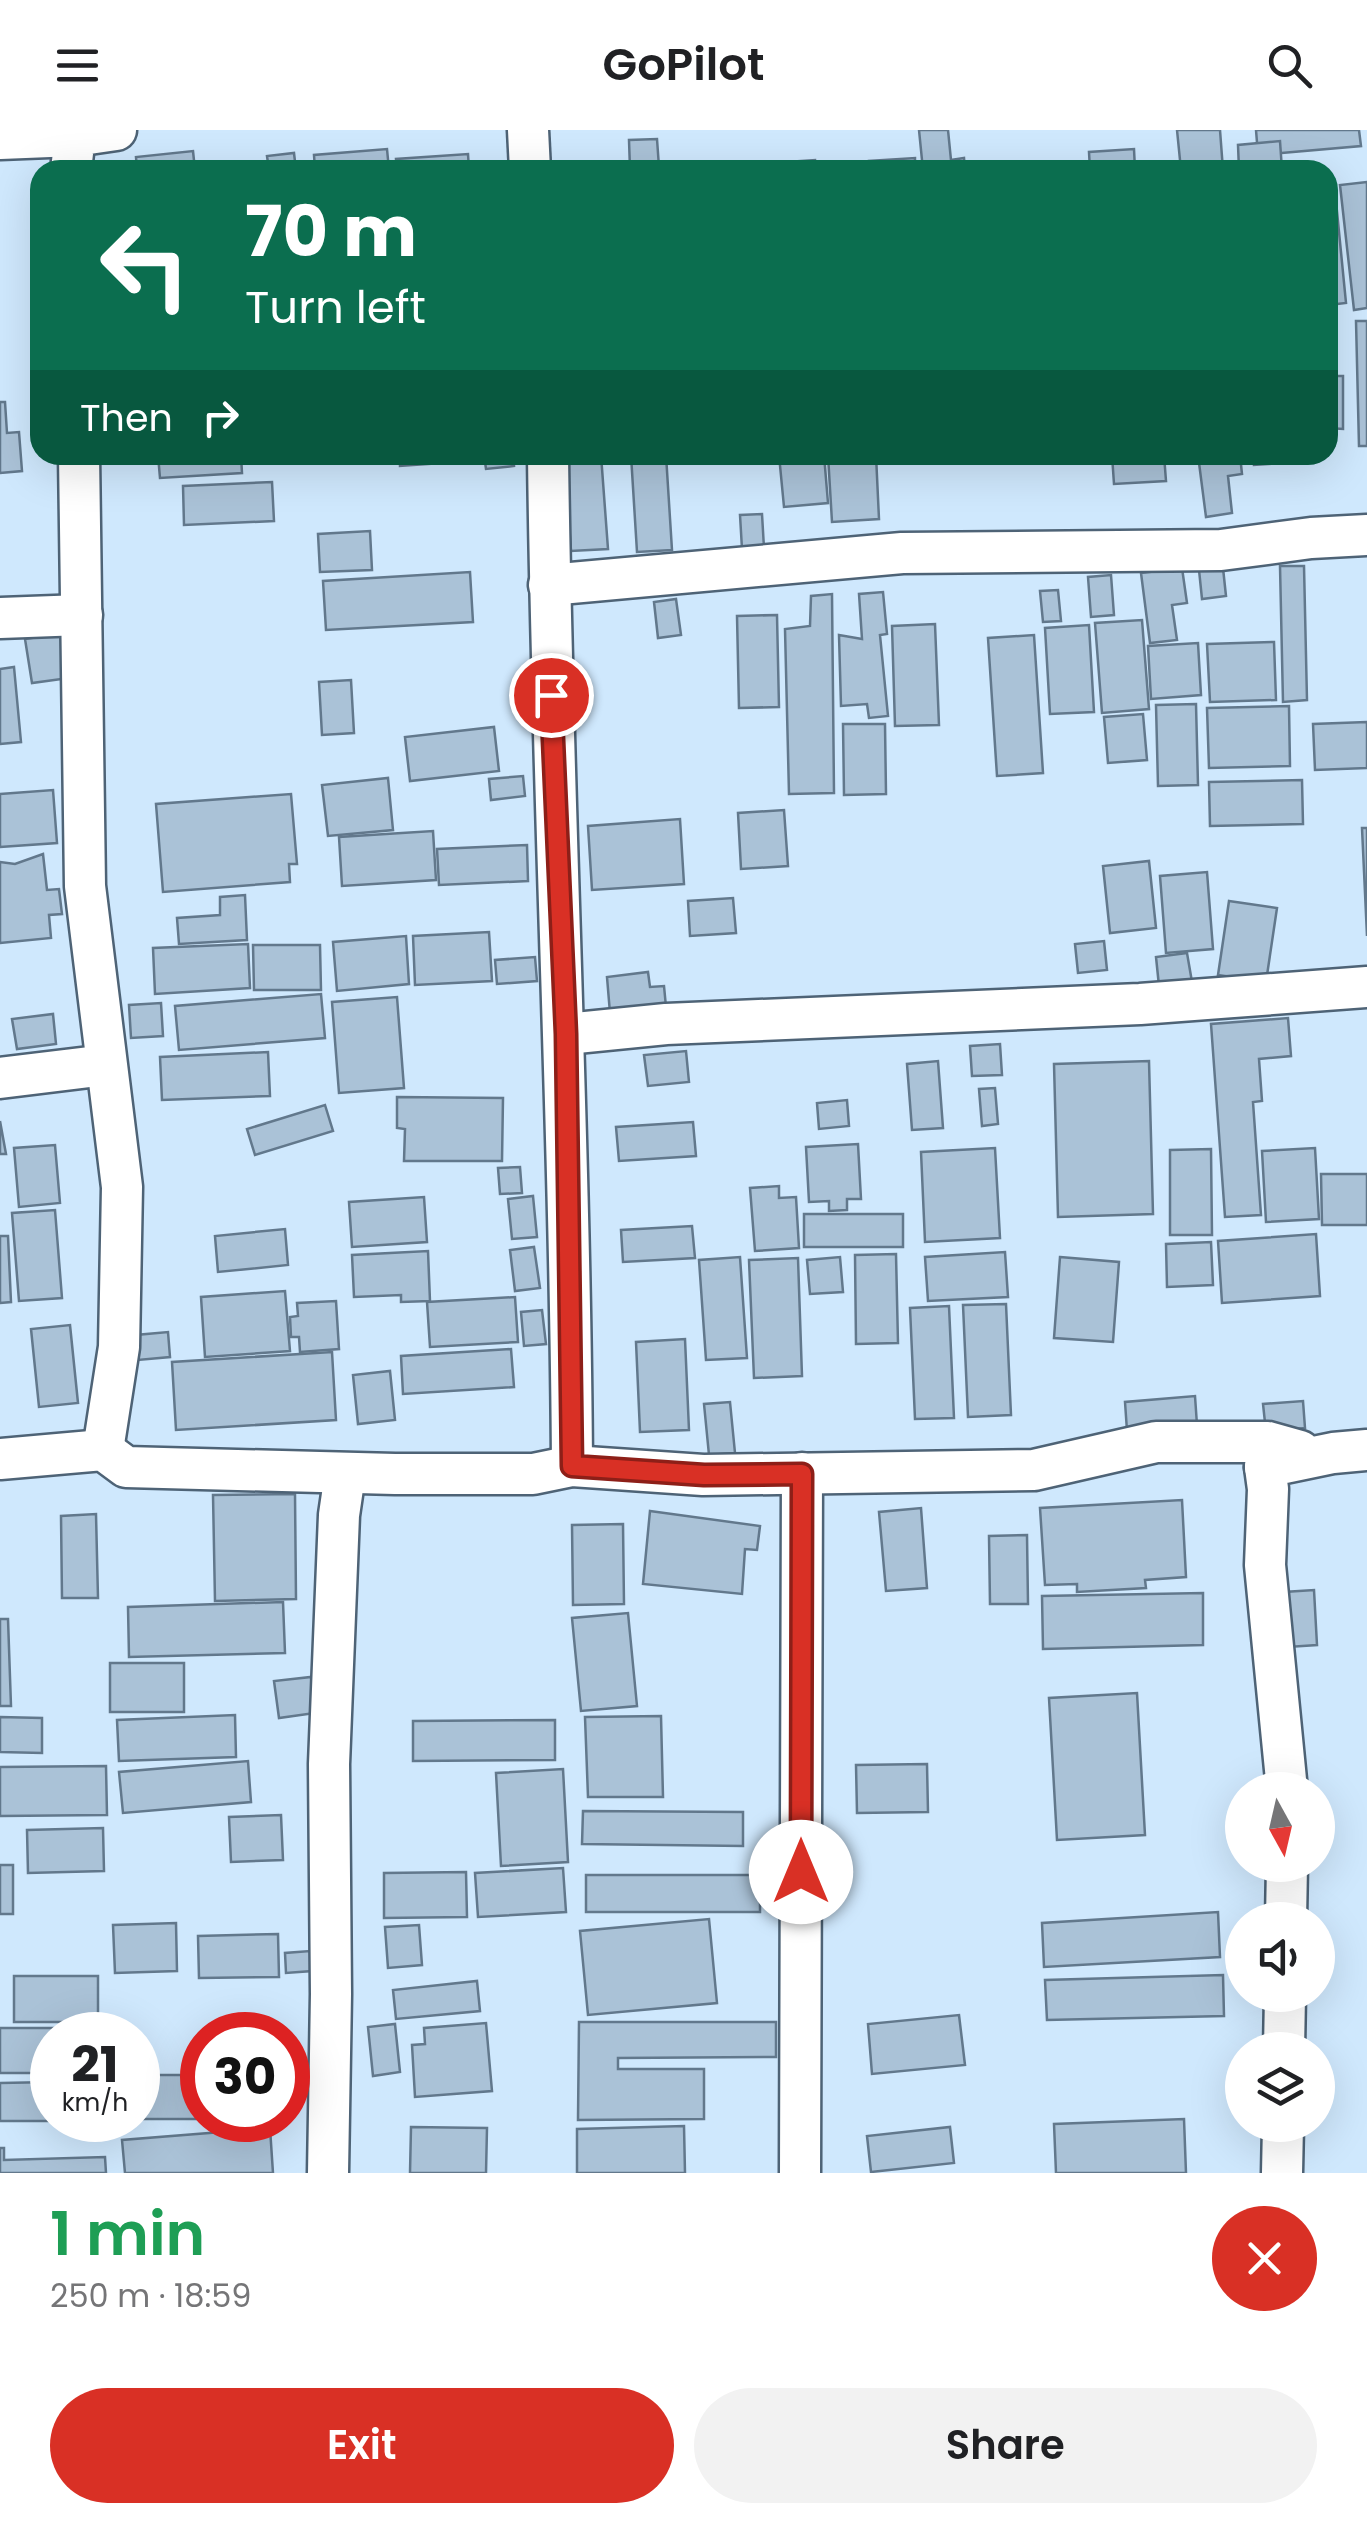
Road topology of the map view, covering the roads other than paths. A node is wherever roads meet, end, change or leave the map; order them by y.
1 (116, 130) edge
2 (528, 130) edge
3 (0, 138) edge
4 (73, 153) edge
5 (530, 160) edge
6 (78, 465) edge
7 (548, 465) edge
8 (1367, 535) edge
9 (550, 584) junction
10 (82, 615) junction
11 (0, 618) edge
12 (1367, 988) edge
13 (566, 1034) junction
14 (106, 1064) junction
15 (0, 1078) edge
16 (103, 1450) junction
17 (1367, 1450) edge
18 (0, 1459) edge
19 (572, 1466) junction
20 (1265, 1467) junction
21 (345, 1474) junction
22 (802, 1474) junction
23 (1285, 1772) edge
24 (1282, 2142) edge
25 (328, 2173) edge
26 (800, 2173) edge
27 (1282, 2173) edge

1 - 4 street
2 - 5 street
3 - 4 street
6 - 10 street
7 - 9 street
8 - 9 street
9 - 13 street
10 - 11 street
10 - 14 street
12 - 13 street
13 - 19 street
14 - 15 street
14 - 16 street
16 - 18 street
16 - 21 street
17 - 20 street
19 - 21 street
19 - 22 street
20 - 22 street
20 - 23 street
21 - 25 street
22 - 26 street
24 - 27 street

